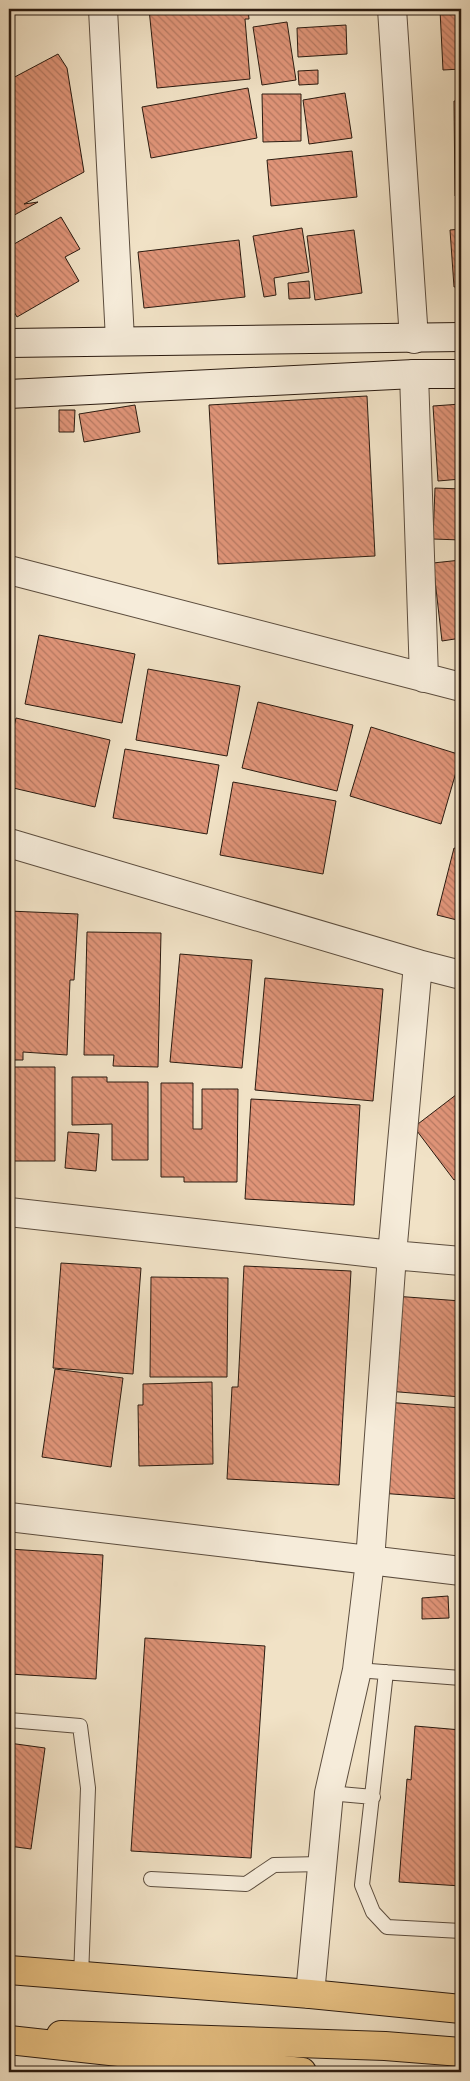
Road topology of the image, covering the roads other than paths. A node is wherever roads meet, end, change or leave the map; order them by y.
1 (103, 9) edge
2 (392, 9) edge
3 (461, 337) edge
4 (414, 339) junction
5 (120, 340) junction
6 (9, 343) edge
7 (414, 374) junction
8 (461, 374) edge
9 (9, 394) edge
10 (9, 570) edge
11 (424, 678) junction
12 (461, 687) edge
13 (9, 843) edge
14 (418, 964) junction
15 (461, 975) edge
16 (9, 1212) edge
17 (392, 1255) junction
18 (461, 1261) edge
19 (9, 1517) edge
20 (370, 1561) junction
21 (461, 1571) edge
22 (357, 1670) junction
23 (386, 1672) junction
24 (461, 1678) edge
25 (9, 1720) edge
26 (329, 1793) junction
27 (373, 1797) junction
28 (322, 1864) junction
29 (151, 1879) dead end
30 (461, 1931) edge
31 (9, 1970) edge
32 (81, 1977) junction
33 (310, 1994) junction
34 (461, 2009) edge
35 (9, 2033) edge
36 (9, 2040) edge
37 (461, 2052) edge
38 (302, 2072) edge

1 - 5 street
2 - 4 street
3 - 4 street
4 - 5 street
5 - 6 street
7 - 8 street
7 - 9 street
7 - 11 street
10 - 11 street
11 - 12 street
13 - 14 street
14 - 15 street
14 - 17 street
16 - 17 street
17 - 18 street
17 - 20 street
19 - 20 street
20 - 21 street
20 - 22 street
22 - 23 lane
22 - 26 street
23 - 24 lane
23 - 27 lane
25 - 32 lane
26 - 27 lane
26 - 28 street
27 - 30 lane
28 - 29 lane
28 - 33 street
31 - 32 main road
32 - 33 main road
33 - 34 main road
35 - 37 main road
36 - 38 main road

